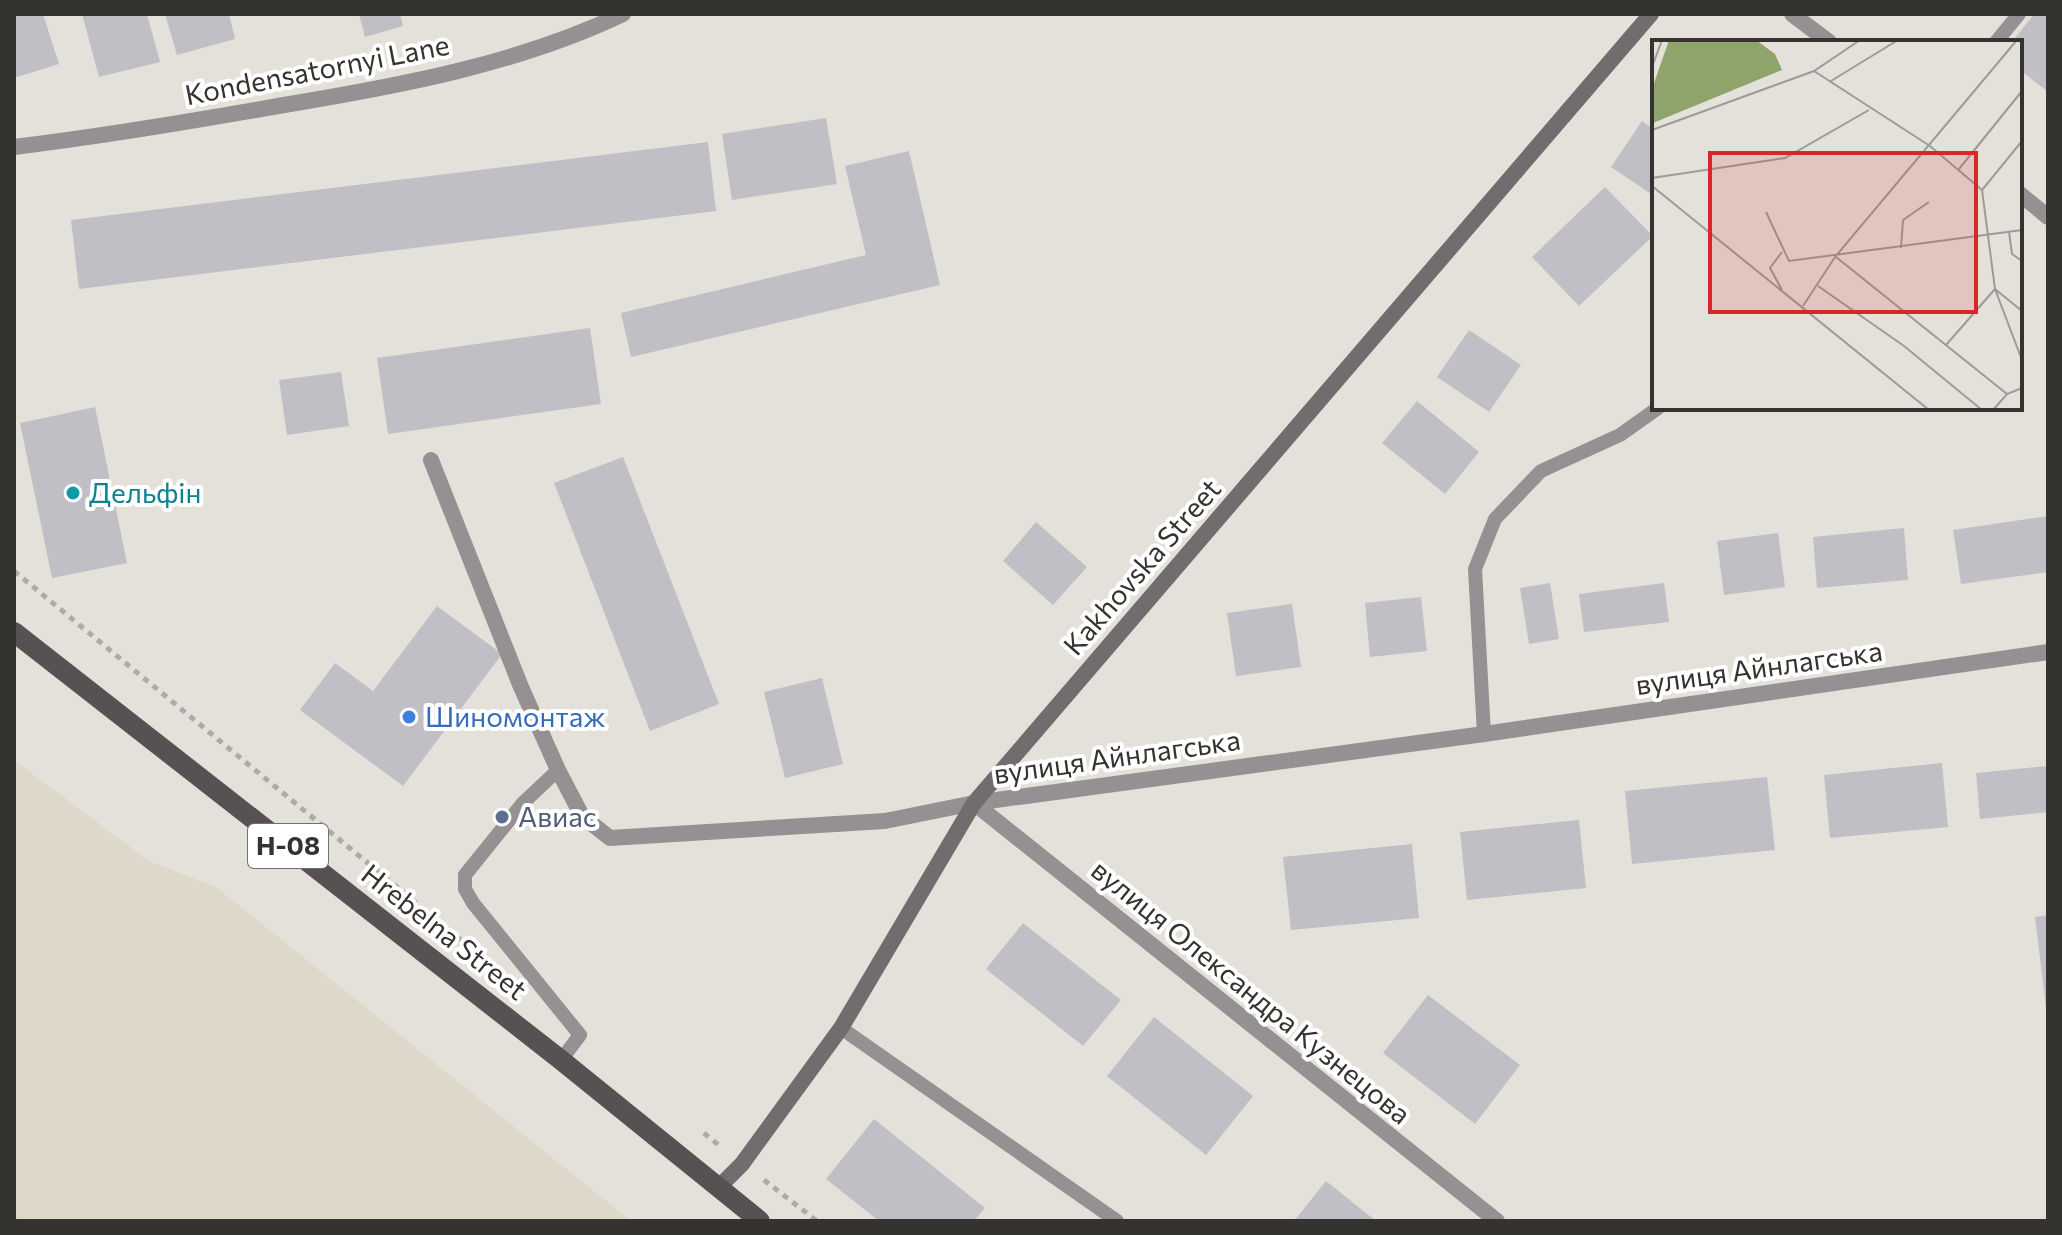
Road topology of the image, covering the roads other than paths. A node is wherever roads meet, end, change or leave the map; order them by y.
1 (623, 14) edge
2 (1651, 14) edge
3 (1792, 14) edge
4 (2019, 14) edge
5 (1826, 40) edge
6 (1998, 40) edge
7 (14, 147) edge
8 (2022, 196) edge
9 (2048, 217) edge
10 (1655, 410) edge
11 (431, 460) dead end
12 (14, 632) edge
13 (2048, 652) edge
14 (1484, 734) junction
15 (558, 770) junction
16 (974, 803) junction
17 (841, 1028) junction
18 (561, 1060) junction
19 (719, 1187) junction
20 (760, 1221) edge
21 (1117, 1221) edge
22 (1497, 1221) edge

1 - 7 street, Kondensatornyi Lane
2 - 16 street, Kakhovska Street
3 - 5 street
4 - 6 lane
8 - 9 street
10 - 14 lane
11 - 15 street, вулиця Айнлагська
12 - 18 main road, Hrebelna Street / Н-08
13 - 14 street, вулиця Айнлагська
14 - 16 street, вулиця Айнлагська
15 - 16 street, вулиця Айнлагська
15 - 18 lane
16 - 17 street, Kakhovska Street
16 - 22 street, вулиця Олександра Кузнецова
17 - 19 street, Kakhovska Street
17 - 21 lane
18 - 19 main road, Hrebelna Street / Н-08
19 - 20 main road, Hrebelna Street / Н-08

